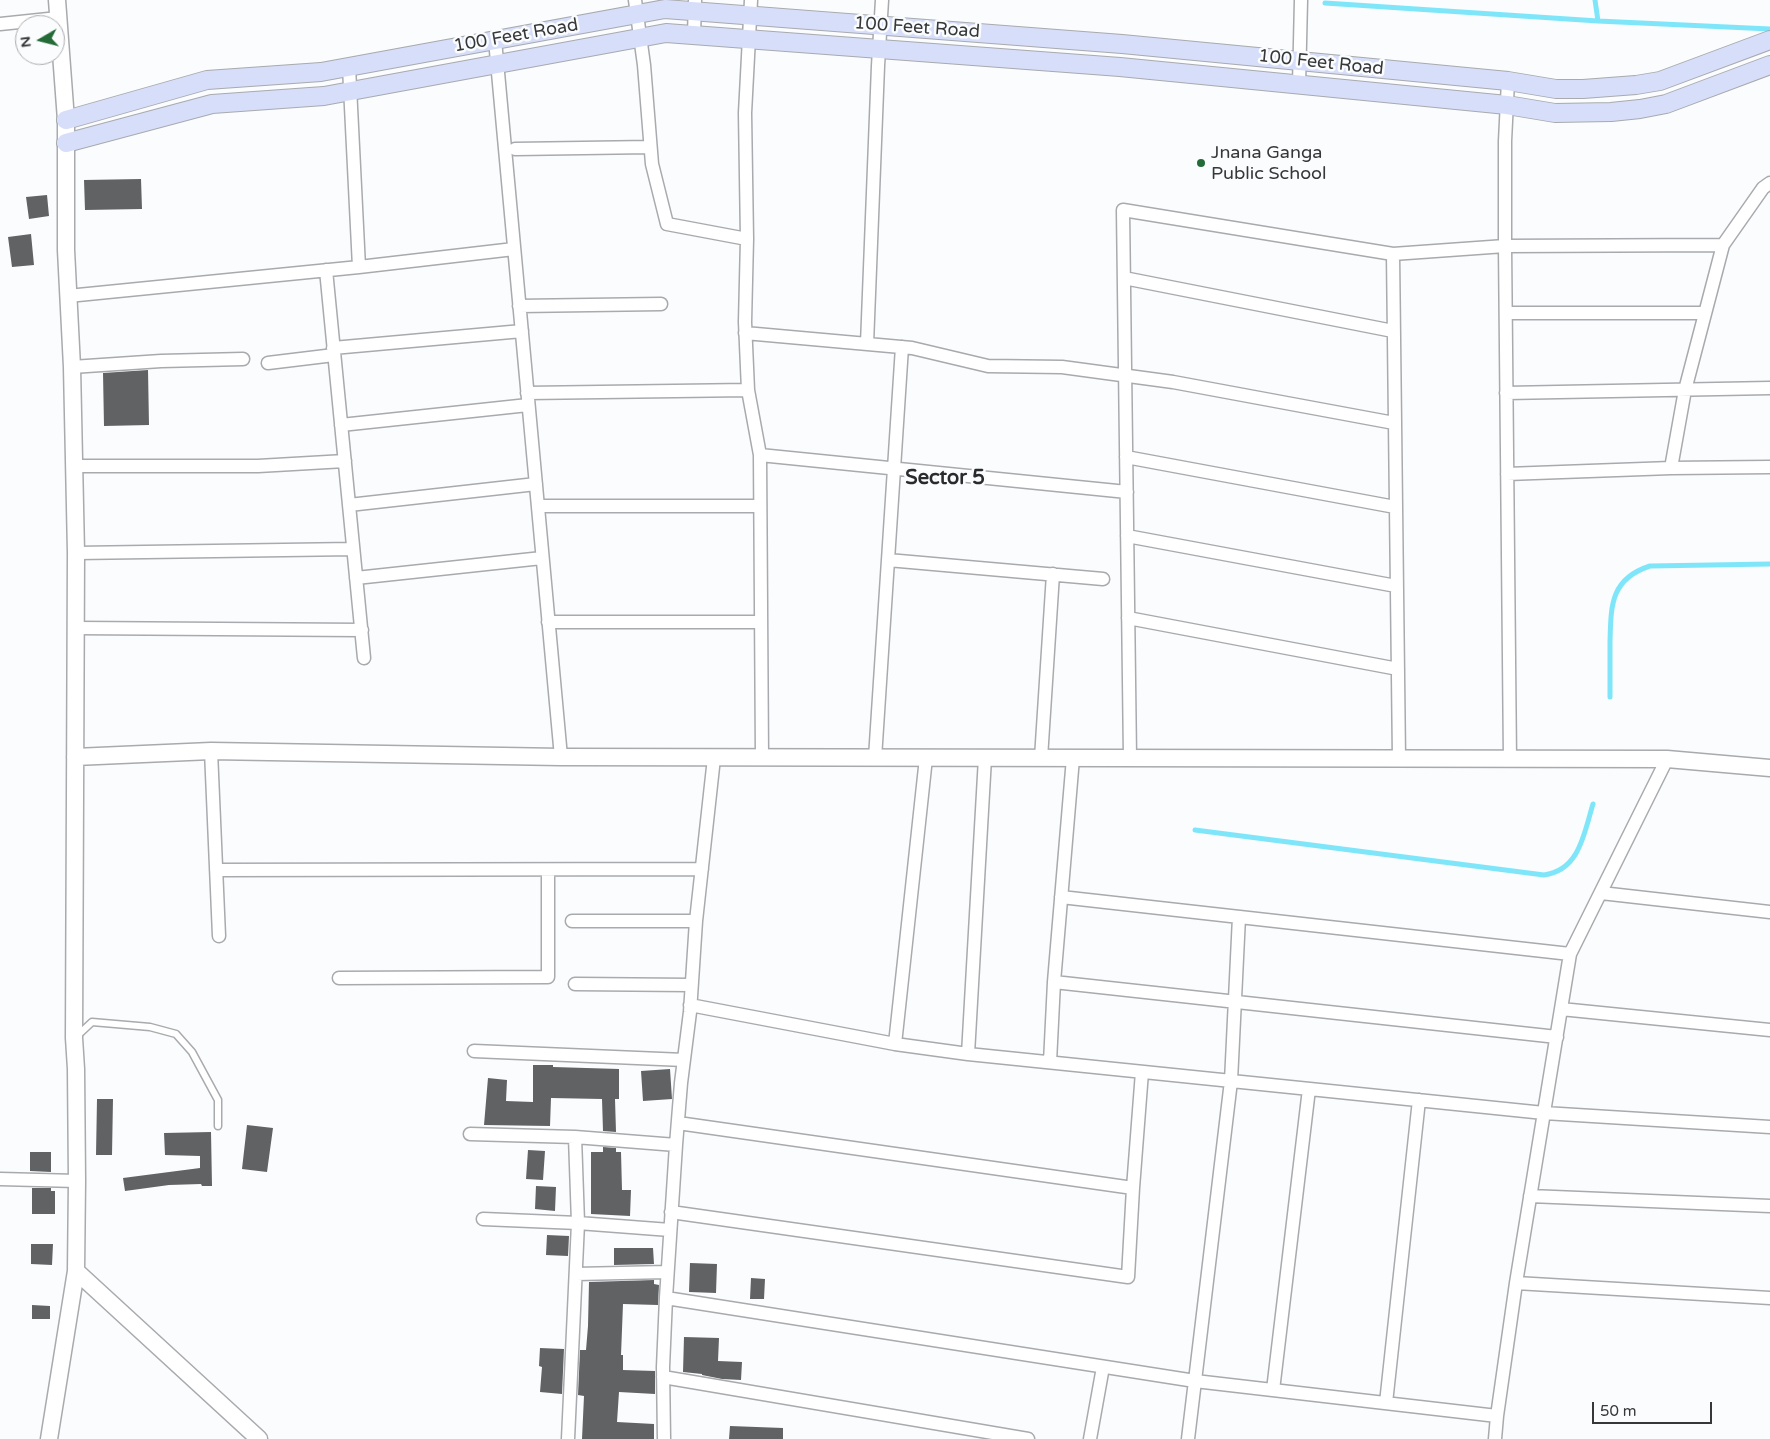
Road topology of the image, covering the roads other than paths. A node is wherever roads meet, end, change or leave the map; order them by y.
1 (57, 0) edge
2 (882, 0) edge
3 (1301, 0) edge
4 (695, 6) edge
5 (636, 7) edge
6 (751, 8) edge
7 (58, 15) edge
8 (15, 22) edge
9 (0, 24) edge
10 (881, 25) junction
11 (694, 35) junction
12 (640, 38) junction
13 (495, 40) junction
14 (750, 40) junction
15 (1770, 40) edge
16 (879, 49) junction
17 (1300, 61) junction
18 (497, 64) junction
19 (62, 65) edge
20 (1770, 65) edge
21 (349, 67) junction
22 (1508, 81) junction
23 (1299, 85) junction
24 (350, 91) junction
25 (1506, 105) junction
26 (66, 120) junction
27 (66, 143) junction
28 (650, 147) junction
29 (515, 149) dead end
30 (1770, 182) edge
31 (747, 240) junction
32 (1723, 244) junction
33 (1505, 246) junction
34 (514, 249) junction
35 (1393, 254) junction
36 (359, 267) junction
37 (326, 270) junction
38 (1124, 278) junction
39 (68, 296) junction
40 (661, 304) dead end
41 (519, 306) junction
42 (1704, 312) junction
43 (1506, 313) junction
44 (522, 330) junction
45 (1393, 332) junction
46 (746, 333) junction
47 (867, 344) junction
48 (902, 347) junction
49 (334, 351) junction
50 (243, 359) dead end
51 (268, 363) dead end
52 (72, 367) junction
53 (1125, 376) junction
54 (1770, 388) edge
55 (748, 390) junction
56 (1685, 390) junction
57 (1506, 393) junction
58 (528, 399) junction
59 (1394, 423) junction
60 (341, 426) junction
61 (760, 455) junction
62 (1126, 457) junction
63 (344, 461) junction
64 (74, 466) junction
65 (1770, 467) edge
66 (1671, 468) junction
67 (894, 469) junction
68 (1507, 474) junction
69 (536, 484) junction
70 (1127, 492) junction
71 (349, 505) junction
72 (538, 506) junction
73 (760, 506) junction
74 (1395, 507) junction
75 (1127, 536) junction
76 (353, 549) junction
77 (76, 553) junction
78 (542, 558) junction
79 (888, 560) junction
80 (1053, 574) junction
81 (356, 578) junction
82 (1103, 579) dead end
83 (1396, 586) junction
84 (1128, 618) junction
85 (548, 622) junction
86 (761, 622) junction
87 (76, 628) junction
88 (362, 630) junction
89 (364, 658) dead end
90 (1398, 669) junction
91 (211, 751) junction
92 (75, 757) junction
93 (561, 758) junction
94 (714, 758) junction
95 (762, 758) junction
96 (874, 758) junction
97 (926, 758) junction
98 (985, 758) junction
99 (1041, 758) junction
100 (1073, 758) junction
101 (1130, 758) junction
102 (1399, 759) junction
103 (1667, 759) junction
104 (1510, 760) junction
105 (1770, 768) edge
106 (702, 869) junction
107 (216, 870) junction
108 (548, 870) junction
109 (1601, 893) junction
110 (1061, 897) junction
111 (1770, 912) edge
112 (1239, 917) junction
113 (572, 921) dead end
114 (696, 921) junction
115 (219, 936) dead end
116 (1570, 954) junction
117 (339, 978) dead end
118 (1054, 982) junction
119 (575, 984) dead end
120 (691, 985) junction
121 (1236, 1002) junction
122 (690, 1006) junction
123 (1561, 1009) junction
124 (1770, 1030) edge
125 (1556, 1037) junction
126 (74, 1038) junction
127 (895, 1044) junction
128 (474, 1051) dead end
129 (968, 1054) junction
130 (684, 1060) junction
131 (1050, 1062) junction
132 (1142, 1072) junction
133 (1231, 1081) junction
134 (1308, 1089) junction
135 (1419, 1100) junction
136 (1544, 1113) junction
137 (678, 1123) junction
138 (218, 1126) dead end
139 (1770, 1127) edge
140 (470, 1134) dead end
141 (575, 1137) junction
142 (676, 1144) junction
143 (0, 1179) edge
144 (77, 1181) junction
145 (1133, 1188) junction
146 (1530, 1196) junction
147 (1770, 1206) edge
148 (671, 1212) junction
149 (483, 1219) dead end
150 (578, 1223) junction
151 (670, 1230) junction
152 (76, 1271) junction
153 (667, 1272) junction
154 (576, 1274) junction
155 (1516, 1283) junction
156 (666, 1298) junction
157 (1770, 1298) edge
158 (1103, 1367) junction
159 (663, 1377) junction
160 (1195, 1381) junction
161 (1273, 1390) junction
162 (1386, 1403) junction
163 (1497, 1416) junction
164 (49, 1439) edge
165 (259, 1439) edge
166 (568, 1439) edge
167 (664, 1439) edge
168 (1028, 1439) edge
169 (1090, 1439) edge
170 (1188, 1439) edge
171 (1496, 1439) edge

1 - 7 street
2 - 10 street
3 - 17 street
4 - 5 main road, 100 Feet Road
4 - 6 main road, 100 Feet Road
4 - 11 street
5 - 12 street
5 - 13 main road, 100 Feet Road
6 - 10 main road, 100 Feet Road
6 - 14 street
8 - 9 street
10 - 16 street
10 - 17 main road, 100 Feet Road
11 - 12 main road, 100 Feet Road
11 - 14 main road, 100 Feet Road
12 - 18 main road, 100 Feet Road
12 - 28 street
13 - 18 street
13 - 21 main road, 100 Feet Road
14 - 16 main road, 100 Feet Road
14 - 31 street
15 - 22 main road, 100 Feet Road
16 - 23 main road, 100 Feet Road
16 - 47 street
17 - 22 main road, 100 Feet Road
17 - 23 street
18 - 24 main road, 100 Feet Road
18 - 34 street
19 - 26 street
20 - 25 main road, 100 Feet Road
21 - 24 street
21 - 26 main road, 100 Feet Road
22 - 25 street
23 - 25 main road, 100 Feet Road
24 - 27 main road, 100 Feet Road
24 - 36 street
25 - 33 street
26 - 27 street
27 - 39 street
28 - 29 street
28 - 31 street
30 - 32 street
31 - 46 street
32 - 33 street
32 - 42 street
33 - 35 street
33 - 43 street
34 - 36 street
34 - 41 street
35 - 38 street
35 - 45 street
36 - 37 street
37 - 39 street
37 - 49 street
38 - 45 street
38 - 53 street
39 - 52 street
40 - 41 street
41 - 44 street
42 - 43 street
42 - 56 street
43 - 57 street
44 - 49 street
44 - 58 street
45 - 59 street
46 - 47 street
46 - 55 street
47 - 48 street
48 - 53 street
48 - 67 street
49 - 51 street
49 - 60 street
50 - 52 street
52 - 64 street
53 - 59 street
53 - 62 street
54 - 56 street
55 - 58 street
55 - 61 street
56 - 57 street
56 - 66 street
57 - 68 street
58 - 60 street
58 - 69 street
59 - 74 street
60 - 63 street
61 - 67 street
61 - 73 street
62 - 70 street
62 - 74 street
63 - 64 street
63 - 71 street
64 - 77 street
65 - 66 street
66 - 68 street
67 - 70 street
67 - 79 street
68 - 104 street
69 - 71 street
69 - 72 street
70 - 75 street
71 - 76 street
72 - 73 street
72 - 78 street
73 - 86 street
74 - 83 street
75 - 83 street
75 - 84 street
76 - 77 street
76 - 81 street
77 - 87 street
78 - 81 street
78 - 85 street
79 - 80 street
79 - 96 street
80 - 82 street
80 - 99 street
81 - 88 street
83 - 90 street
84 - 90 street
84 - 101 street
85 - 86 street
85 - 93 street
86 - 95 street
87 - 88 street
87 - 92 street
88 - 89 street
90 - 102 street
91 - 92 street
91 - 93 street
91 - 107 street
92 - 126 street
93 - 94 street
94 - 95 street
94 - 106 street
95 - 96 street
96 - 97 street
97 - 98 street
97 - 127 street
98 - 99 street
98 - 129 street
99 - 100 street
100 - 101 street
100 - 110 street
101 - 102 street
102 - 104 street
103 - 104 street
103 - 105 street
103 - 109 street
106 - 108 street
106 - 114 street
107 - 108 street
107 - 115 street
108 - 117 street
109 - 111 street
109 - 116 street
110 - 112 street
110 - 118 street
112 - 116 street
112 - 121 street
113 - 114 street
114 - 120 street
116 - 123 street
118 - 121 street
118 - 131 street
119 - 120 street
120 - 122 street
121 - 125 street
121 - 133 street
122 - 127 street
122 - 130 street
123 - 124 street
123 - 125 street
125 - 136 street
126 - 138 lane
126 - 144 street
127 - 129 street
128 - 130 street
129 - 131 street
130 - 137 street
131 - 132 street
132 - 133 street
132 - 145 street
133 - 134 street
133 - 160 street
134 - 135 street
134 - 161 street
135 - 136 street
135 - 162 street
136 - 139 street
136 - 146 street
137 - 142 street
137 - 145 street
140 - 141 street
141 - 142 street
141 - 150 street
142 - 148 street
143 - 144 street
144 - 152 street
145 - 148 street
146 - 147 street
146 - 155 street
148 - 151 street
149 - 150 street
150 - 151 street
150 - 154 street
151 - 153 street
152 - 164 street
152 - 165 street
153 - 154 street
153 - 156 street
154 - 166 street
155 - 157 street
155 - 163 street
156 - 158 street
156 - 159 street
158 - 160 street
158 - 169 street
159 - 167 street
159 - 168 street
160 - 161 street
160 - 170 street
161 - 162 street
162 - 163 street
163 - 171 street

